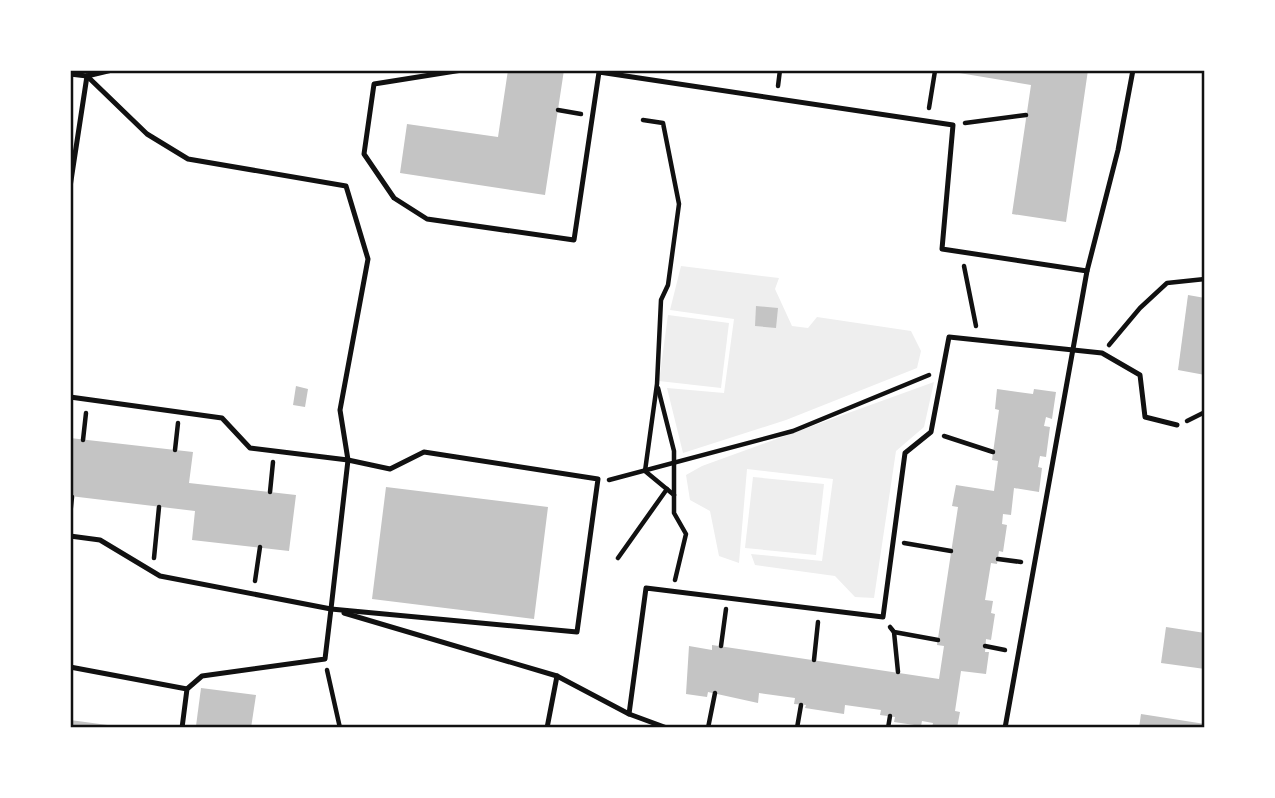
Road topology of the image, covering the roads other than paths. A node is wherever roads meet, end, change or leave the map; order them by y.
1 (112, 70) edge
2 (462, 70) edge
3 (1133, 70) edge
4 (70, 74) edge
5 (87, 76) junction
6 (70, 187) edge
7 (1087, 271) junction
8 (1074, 351) junction
9 (70, 397) edge
10 (1177, 425) dead end
11 (348, 460) junction
12 (70, 536) edge
13 (331, 609) junction
14 (70, 667) edge
15 (557, 676) junction
16 (187, 689) junction
17 (629, 714) junction
18 (182, 728) edge
19 (547, 728) edge
20 (667, 728) edge
21 (1005, 728) edge

1 - 5 lane
2 - 7 lane
3 - 7 lane
4 - 5 lane
5 - 6 lane
5 - 11 lane
7 - 8 lane
8 - 10 lane
8 - 17 lane
8 - 21 lane
9 - 11 lane
11 - 13 lane
11 - 13 lane
12 - 13 lane
13 - 15 lane
13 - 16 lane
14 - 16 lane
15 - 17 lane
15 - 19 lane
16 - 18 lane
17 - 20 lane

